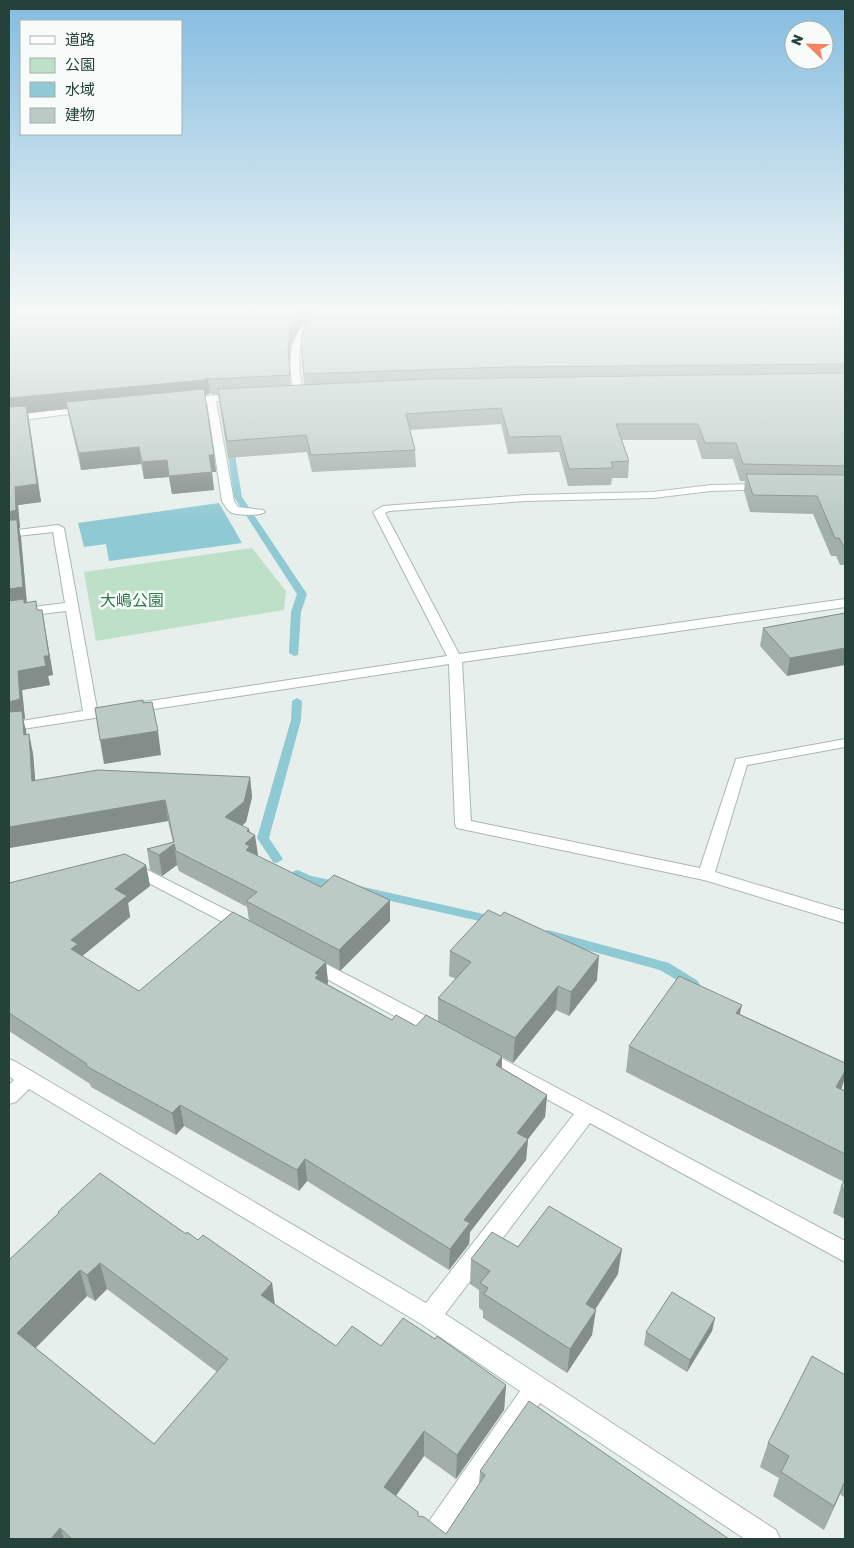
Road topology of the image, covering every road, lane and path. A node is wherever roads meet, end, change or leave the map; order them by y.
1 (297, 380) edge
2 (299, 393) edge
3 (250, 396) edge
4 (211, 398) junction
5 (172, 402) edge
6 (94, 408) edge
7 (9, 419) edge
8 (776, 487) edge
9 (257, 512) dead end
10 (9, 534) edge
11 (845, 603) edge
12 (73, 606) junction
13 (9, 614) edge
14 (455, 659) junction
15 (91, 714) junction
16 (9, 727) edge
17 (845, 743) edge
18 (110, 869) edge
19 (706, 875) junction
20 (845, 917) edge
21 (263, 936) edge
22 (298, 955) edge
23 (9, 1067) edge
24 (28, 1079) junction
25 (9, 1096) edge
26 (587, 1112) junction
27 (845, 1252) edge
28 (429, 1317) junction
29 (537, 1387) junction
30 (432, 1539) edge
31 (767, 1539) edge

1 - 2 street
3 - 4 street
4 - 5 street
4 - 9 street
6 - 7 street
8 - 14 street
10 - 12 street
11 - 14 street
12 - 13 street
12 - 15 street
14 - 15 street
14 - 19 street
15 - 16 street
17 - 19 street
18 - 21 street
19 - 20 street
22 - 26 street
23 - 24 street
24 - 25 street
24 - 28 street
26 - 27 street
26 - 28 street
28 - 29 street
29 - 30 street
29 - 31 street

